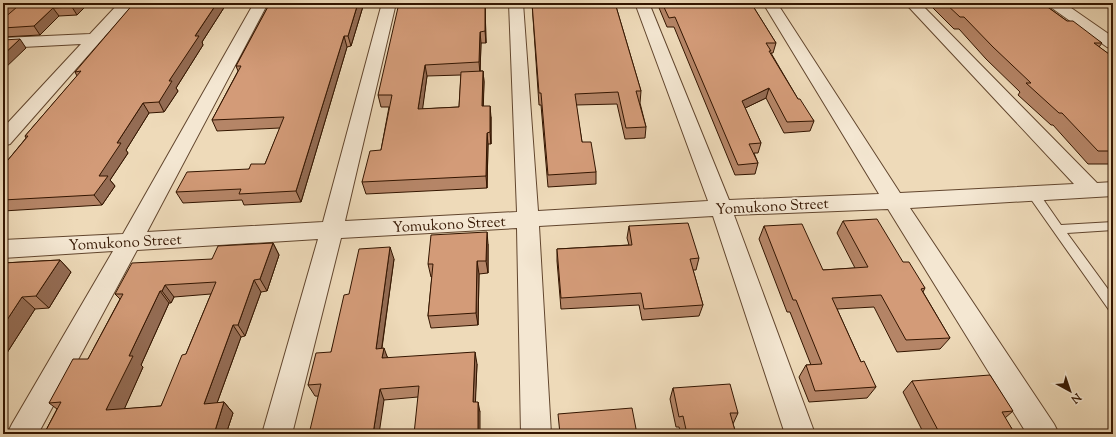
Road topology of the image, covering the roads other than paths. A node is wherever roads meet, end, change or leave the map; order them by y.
1 (128, 3) edge
2 (261, 3) edge
3 (389, 3) edge
4 (516, 3) edge
5 (642, 3) edge
6 (770, 3) edge
7 (912, 3) edge
8 (1054, 3) edge
9 (95, 39) junction
10 (3, 43) edge
11 (1113, 44) edge
12 (3, 140) edge
13 (1113, 189) edge
14 (1092, 190) junction
15 (1032, 192) junction
16 (894, 201) junction
17 (721, 208) junction
18 (528, 219) junction
19 (1113, 226) edge
20 (1058, 229) junction
21 (332, 231) junction
22 (130, 242) junction
23 (3, 250) edge
24 (1113, 306) edge
25 (22, 434) edge
26 (277, 434) edge
27 (536, 434) edge
28 (800, 434) edge
29 (1044, 434) edge

1 - 9 street
2 - 22 street
3 - 21 street
4 - 18 street
5 - 17 street
6 - 16 street
7 - 14 street
8 - 11 street
9 - 10 street
9 - 12 street
13 - 14 street, Yomukono Street
14 - 15 street, Yomukono Street
15 - 16 street, Yomukono Street
15 - 20 lane
16 - 17 street, Yomukono Street
16 - 29 street
17 - 18 street, Yomukono Street
17 - 28 street
18 - 21 street, Yomukono Street
18 - 27 street
19 - 20 lane
20 - 24 lane
21 - 22 street, Yomukono Street
21 - 26 street
22 - 23 street, Yomukono Street
22 - 25 street

